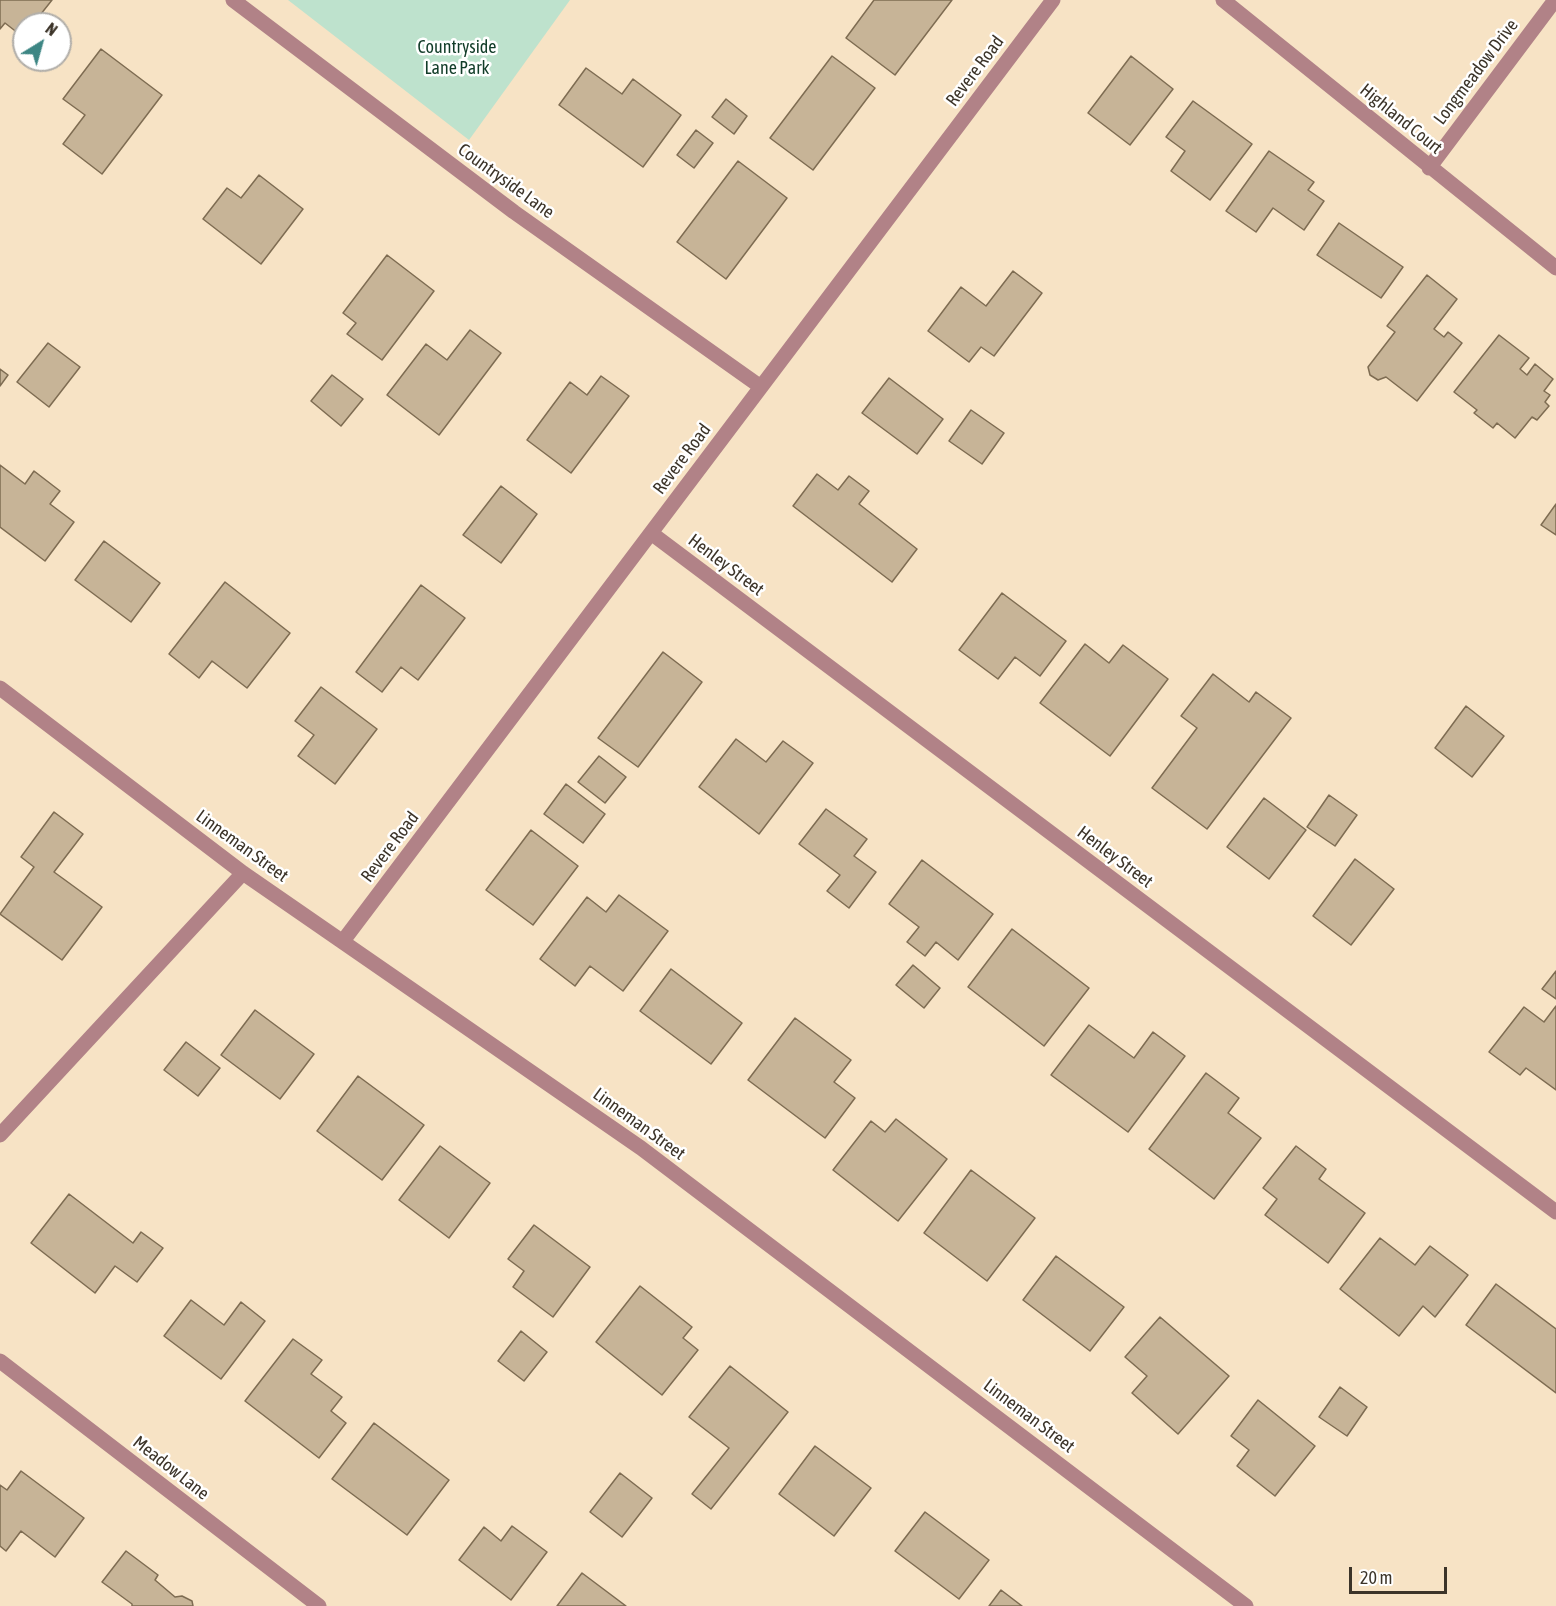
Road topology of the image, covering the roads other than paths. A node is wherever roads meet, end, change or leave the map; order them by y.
1 (232, 0) edge
2 (1053, 0) edge
3 (1223, 0) edge
4 (1555, 0) edge
5 (1430, 168) junction
6 (1556, 268) edge
7 (761, 387) junction
8 (651, 533) junction
9 (0, 688) edge
10 (243, 873) junction
11 (343, 941) junction
12 (0, 1135) edge
13 (1556, 1212) edge
14 (0, 1361) edge
15 (319, 1606) edge
16 (1246, 1606) edge

1 - 7 street, Countryside Lane
2 - 7 street, Revere Road
3 - 5 street, Highland Court
4 - 5 street, Longmeadow Drive
5 - 6 street, Highland Court
7 - 8 street, Revere Road
8 - 11 street, Revere Road
8 - 13 street, Henley Street
9 - 10 street, Linneman Street
10 - 11 street, Linneman Street
10 - 12 street
11 - 16 street, Linneman Street
14 - 15 street, Meadow Lane

